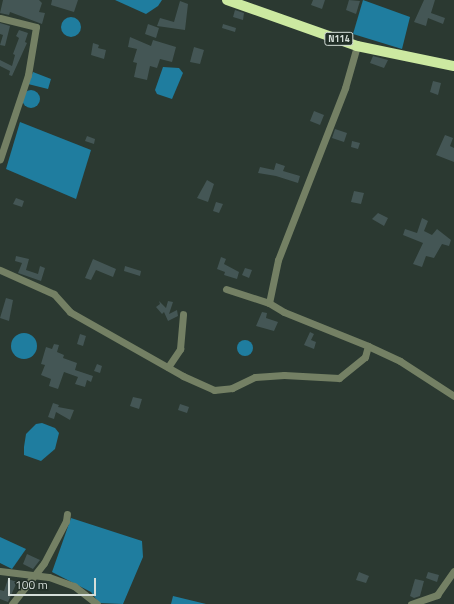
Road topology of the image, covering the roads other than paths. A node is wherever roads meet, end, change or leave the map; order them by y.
1 (227, 0) edge
2 (0, 18) edge
3 (357, 46) junction
4 (454, 66) edge
5 (0, 159) edge
6 (0, 270) edge
7 (226, 289) dead end
8 (269, 303) junction
9 (182, 314) dead end
10 (368, 346) junction
11 (168, 367) junction
12 (454, 396) edge
13 (67, 514) dead end
14 (0, 571) edge
15 (454, 571) edge
16 (32, 576) junction
17 (12, 604) edge
18 (97, 604) edge
19 (411, 604) edge

1 - 3 highway, N114
2 - 5 street
3 - 4 highway, N114
3 - 8 street
6 - 11 street
7 - 8 street
8 - 10 street
9 - 11 street
10 - 11 street
10 - 12 street
13 - 16 street
14 - 16 street
15 - 19 street
16 - 17 street
16 - 18 street

